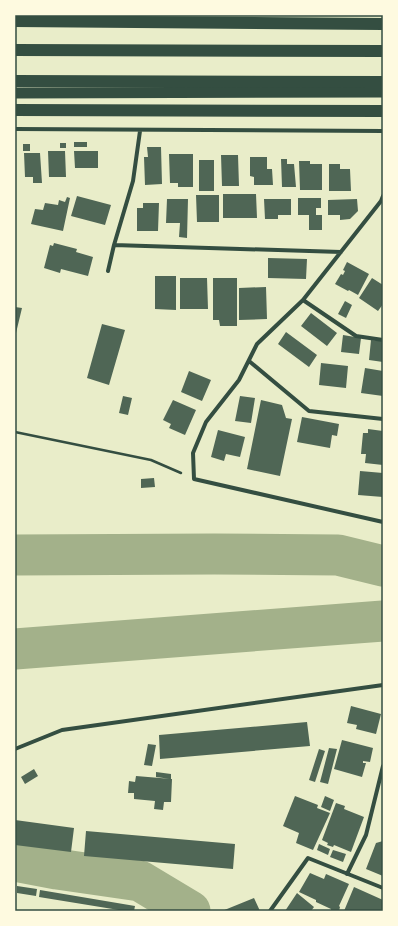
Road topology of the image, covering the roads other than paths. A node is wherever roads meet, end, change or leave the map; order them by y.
1 (15, 21) edge
2 (383, 24) edge
3 (15, 50) edge
4 (383, 51) edge
5 (15, 81) edge
6 (383, 82) edge
7 (383, 92) edge
8 (15, 93) edge
9 (15, 110) edge
10 (383, 111) edge
11 (15, 129) edge
12 (140, 131) junction
13 (383, 131) edge
14 (383, 196) edge
15 (114, 245) junction
16 (341, 252) junction
17 (108, 271) dead end
18 (303, 300) junction
19 (383, 340) edge
20 (249, 361) junction
21 (383, 419) edge
22 (383, 522) edge
23 (383, 686) edge
24 (15, 749) edge
25 (383, 766) edge
26 (347, 874) junction
27 (383, 888) edge
28 (270, 911) edge

1 - 2 highway
3 - 4 highway
5 - 6 highway
7 - 8 highway
9 - 10 highway
11 - 12 street
12 - 13 street
12 - 15 street
14 - 16 street
15 - 16 street
15 - 17 street
16 - 18 street
18 - 19 street
18 - 20 street
20 - 21 street
20 - 22 street
23 - 24 street
25 - 26 street
26 - 27 street
26 - 28 street

